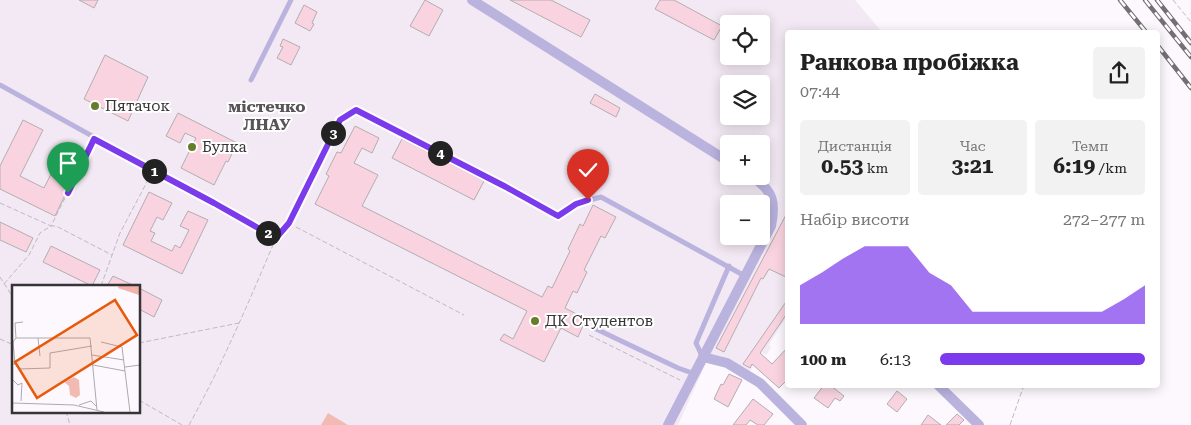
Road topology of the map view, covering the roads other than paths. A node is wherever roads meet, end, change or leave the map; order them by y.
1 (291, 0) edge
2 (472, 0) edge
3 (251, 80) dead end
4 (0, 85) edge
5 (720, 156) edge
6 (763, 185) edge
7 (729, 266) junction
8 (745, 276) junction
9 (594, 328) dead end
10 (703, 357) junction
11 (695, 374) junction
12 (941, 388) edge
13 (668, 425) edge
14 (802, 425) edge
15 (979, 425) edge

1 - 3 lane
2 - 5 street
4 - 7 lane
6 - 8 street
7 - 8 lane
7 - 10 lane
8 - 10 street
9 - 11 lane
10 - 11 street
10 - 14 street
11 - 13 street
12 - 15 street

